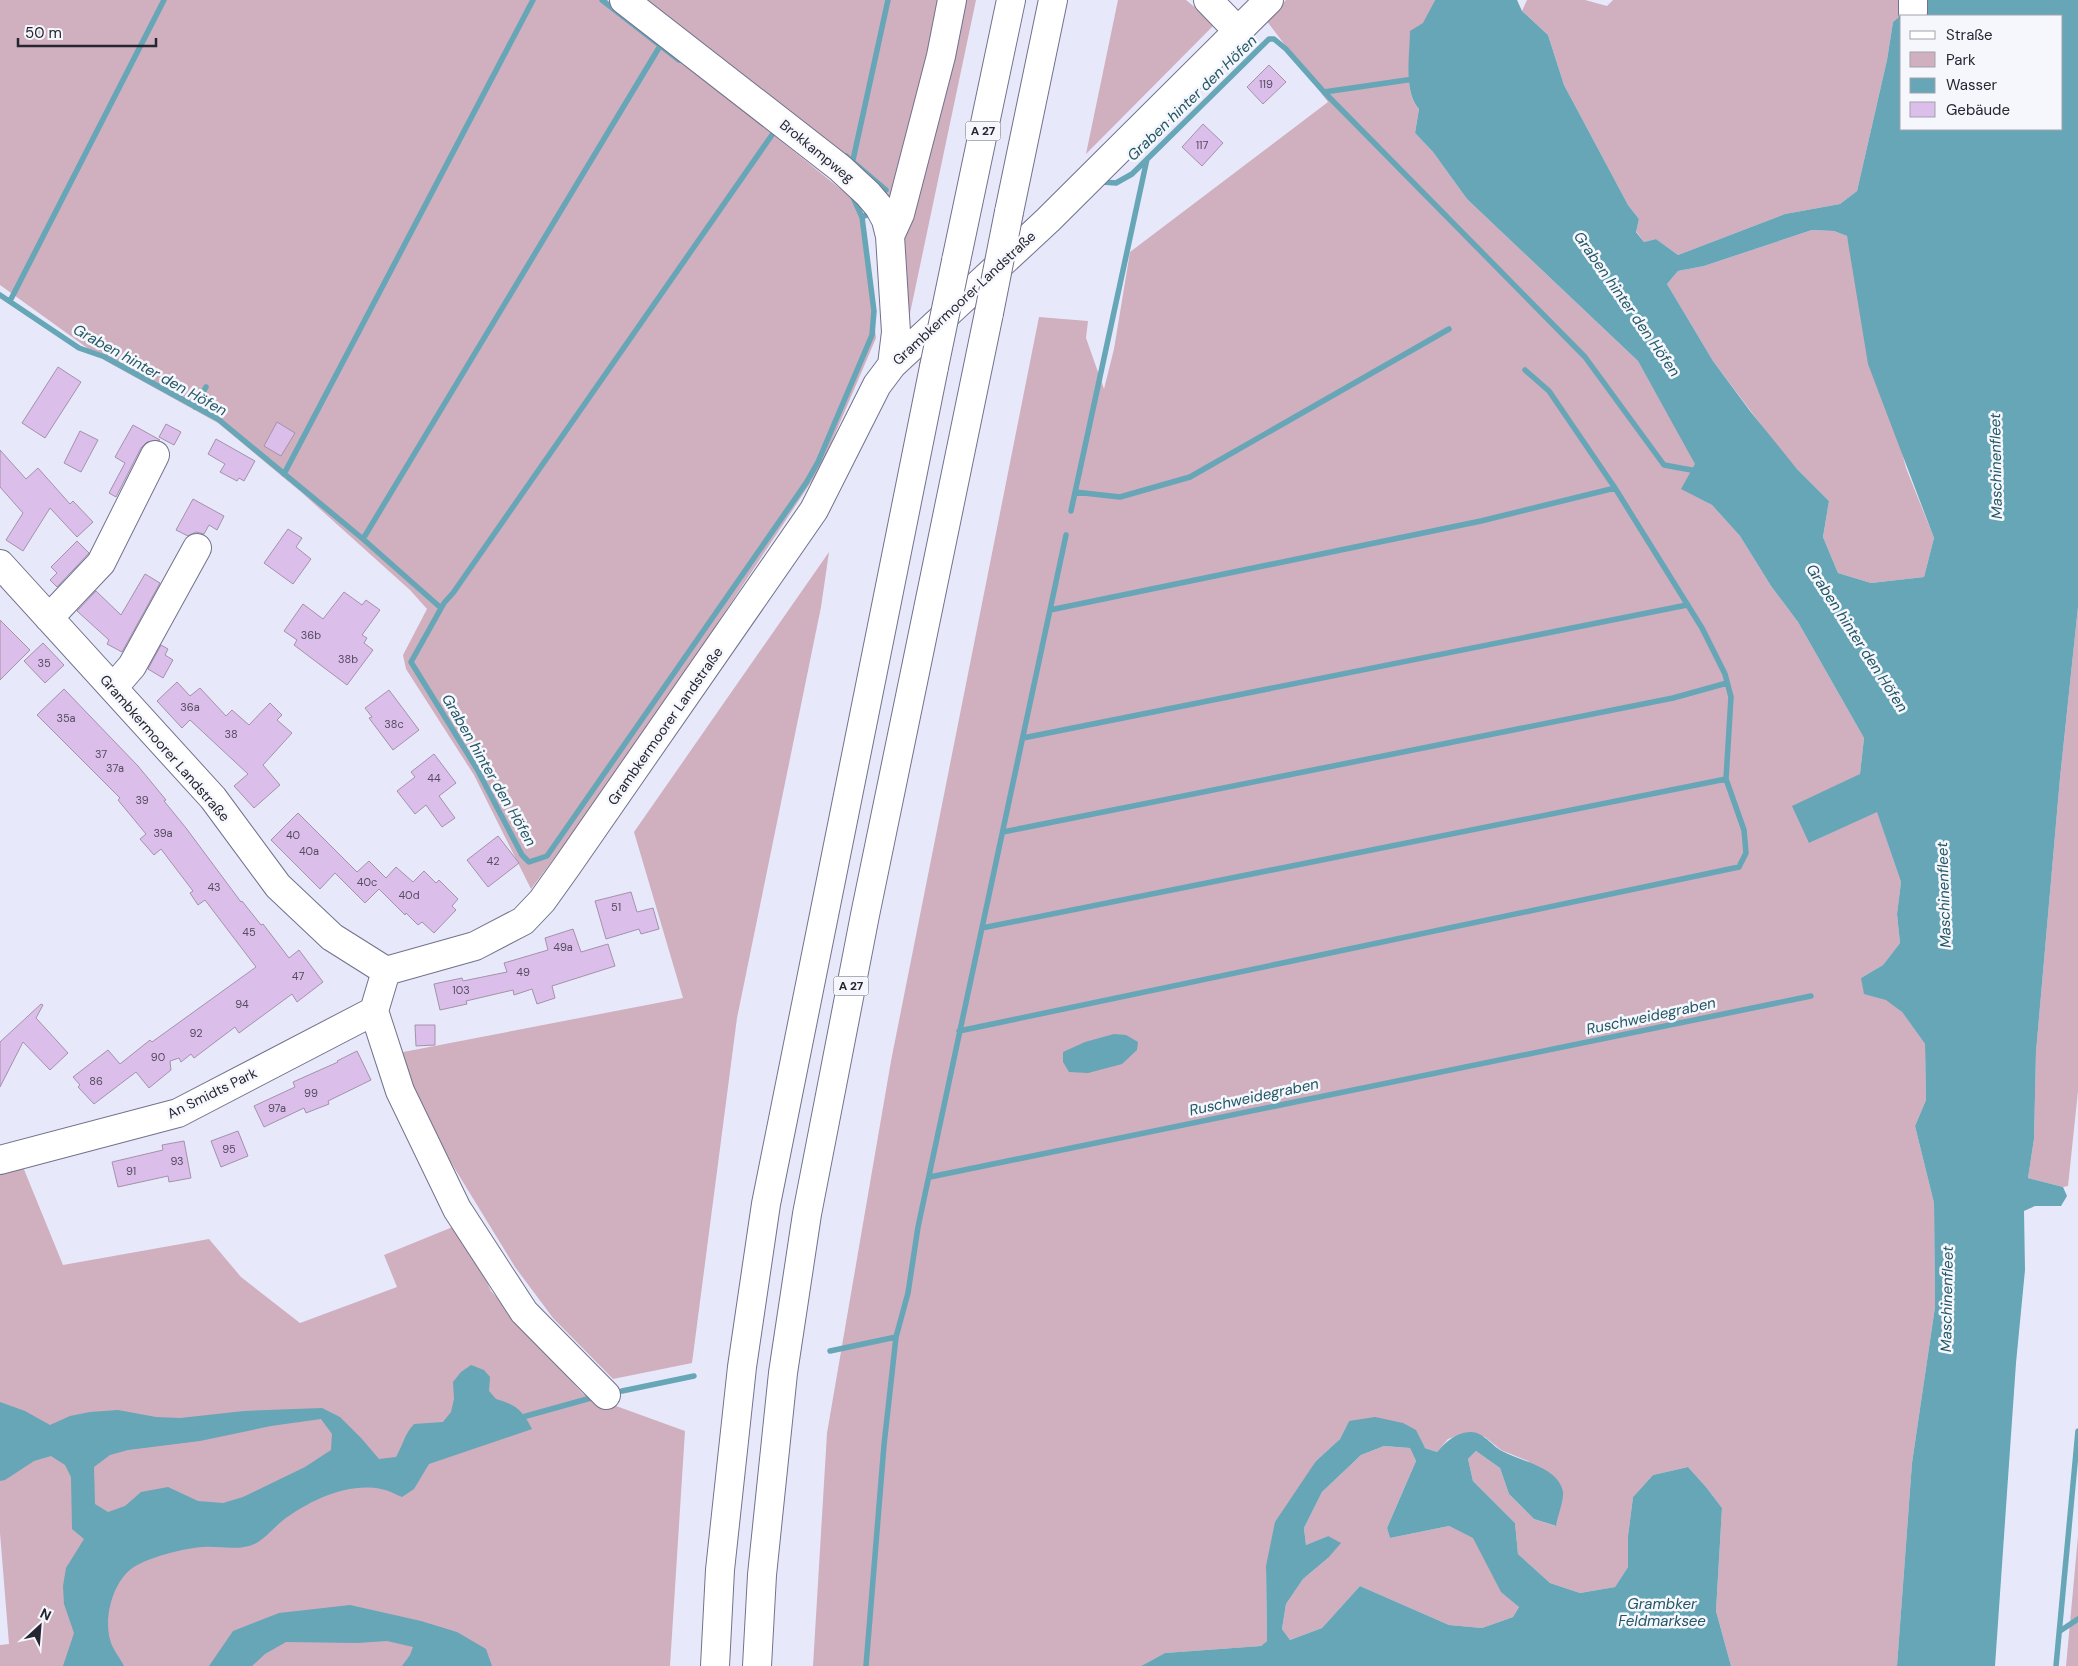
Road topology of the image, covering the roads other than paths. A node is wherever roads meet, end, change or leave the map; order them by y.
1 (624, 0) edge
2 (952, 0) edge
3 (1011, 0) edge
4 (1053, 0) edge
5 (1208, 0) edge
6 (1269, 0) edge
7 (1238, 31) junction
8 (895, 225) junction
9 (892, 365) junction
10 (156, 455) dead end
11 (197, 548) dead end
12 (0, 564) edge
13 (49, 618) junction
14 (113, 688) junction
15 (386, 971) junction
16 (374, 1011) junction
17 (0, 1160) edge
18 (606, 1394) dead end
19 (715, 1666) edge
20 (757, 1666) edge

1 - 8 main road, Brokkampweg
2 - 8 main road
3 - 19 main road, A 27, bridge
4 - 20 main road, A 27, bridge
5 - 7 main road
6 - 7 main road, Grambkermoorer Landstraße
7 - 9 main road, Grambkermoorer Landstraße
8 - 9 main road, Brokkampweg
9 - 15 main road, Grambkermoorer Landstraße
10 - 13 main road
11 - 14 main road
12 - 13 main road, Grambkermoorer Landstraße
13 - 14 main road, Grambkermoorer Landstraße
14 - 15 main road, Grambkermoorer Landstraße
15 - 16 main road
16 - 17 main road, An Smidts Park
16 - 18 main road

